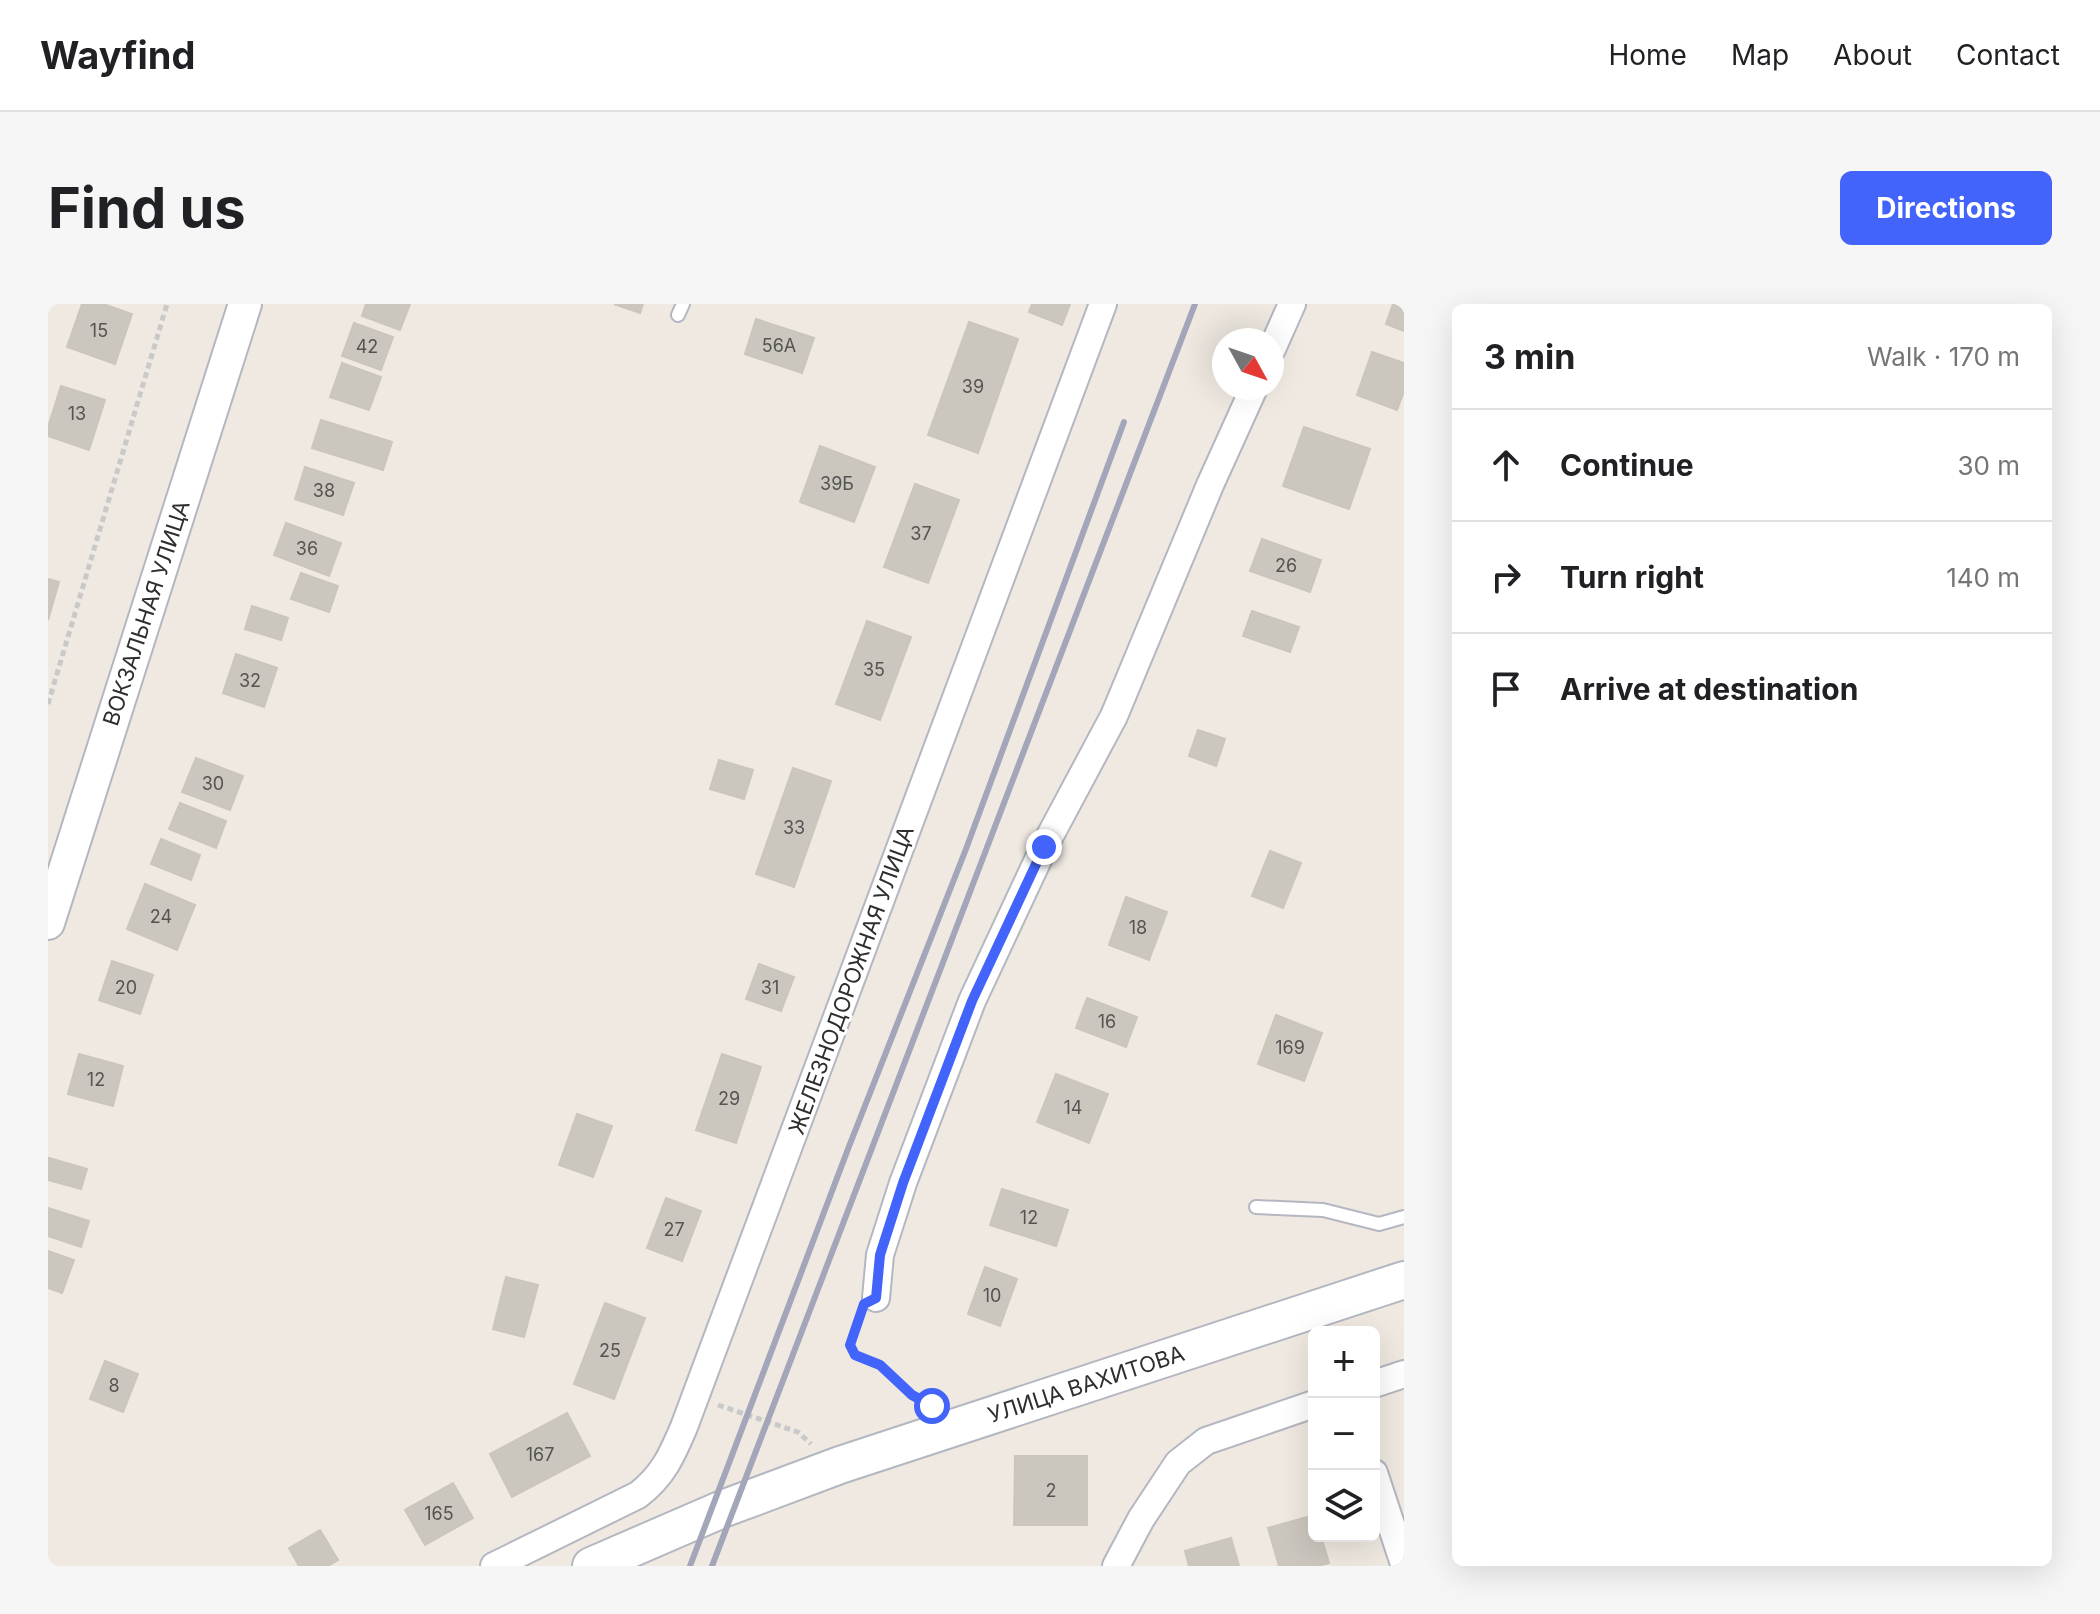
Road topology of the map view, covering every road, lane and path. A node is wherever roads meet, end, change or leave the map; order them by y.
1 (167, 304) edge
2 (245, 304) edge
3 (1103, 304) edge
4 (1292, 304) edge
5 (1281, 328) edge
6 (1249, 400) edge
7 (48, 704) edge
8 (57, 865) edge
9 (48, 923) edge
10 (1256, 1207) dead end
11 (1404, 1217) edge
12 (1404, 1280) edge
13 (876, 1298) joint
14 (1404, 1374) edge
15 (1380, 1382) edge
16 (713, 1403) dead end
17 (932, 1406) dead end
18 (1308, 1406) edge
19 (798, 1432) dead end
20 (1380, 1491) edge
21 (1404, 1564) edge
22 (494, 1566) edge
23 (591, 1566) edge
24 (1116, 1566) edge

1 - 7 path
2 - 8 street, ВОКЗАЛЬНАЯ УЛИЦА
3 - 22 street, ЖЕЛЕЗНОДОРОЖНАЯ УЛИЦА
4 - 5 street
6 - 13 street
8 - 9 street, ВОКЗАЛЬНАЯ УЛИЦА
10 - 11 lane
12 - 23 main road, УЛИЦА ВАХИТОВА
13 - 17 path
14 - 15 street
16 - 19 path
18 - 24 street
20 - 21 street

